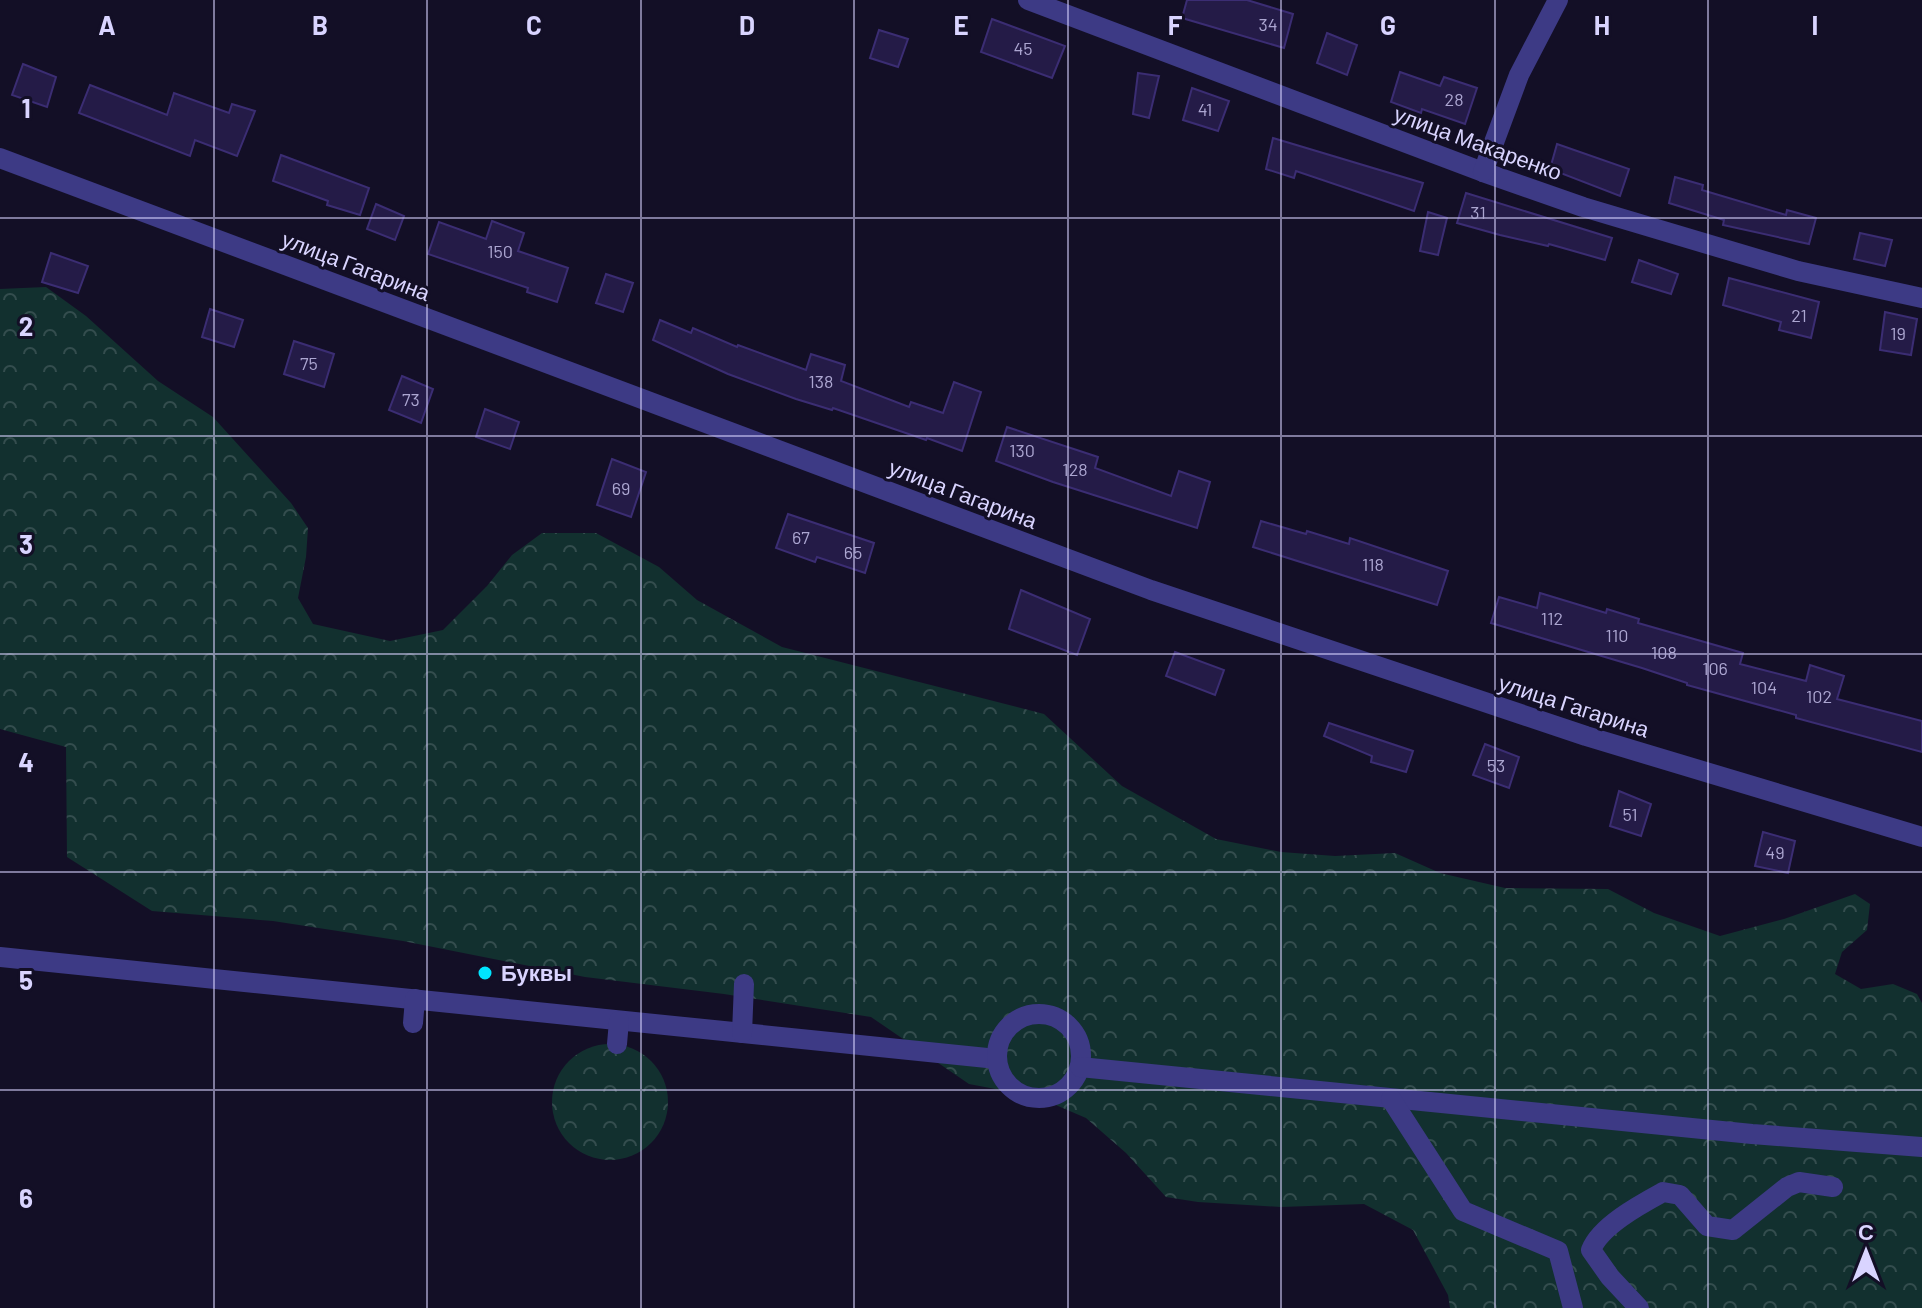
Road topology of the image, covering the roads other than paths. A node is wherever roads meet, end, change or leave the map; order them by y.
1 (1028, 0) edge
2 (1558, 0) edge
3 (0, 158) edge
4 (1483, 172) junction
5 (1922, 298) edge
6 (1922, 837) edge
7 (0, 957) edge
8 (744, 984) dead end
9 (415, 999) junction
10 (619, 1021) junction
11 (413, 1023) dead end
12 (742, 1033) junction
13 (617, 1044) dead end
14 (997, 1059) junction
15 (1080, 1067) junction
16 (1391, 1099) junction
17 (1922, 1147) edge
18 (1833, 1187) dead end
19 (1573, 1308) edge
20 (1639, 1308) edge

1 - 4 street, улица Макаренко
2 - 4 street
3 - 6 street, улица Гагарина
4 - 5 street, улица Макаренко
7 - 9 street
8 - 12 street
9 - 10 street
9 - 11 street
10 - 12 street
10 - 13 street
12 - 14 street
14 - 15 street
14 - 15 street
15 - 16 street
16 - 17 street
16 - 19 street
18 - 20 street

